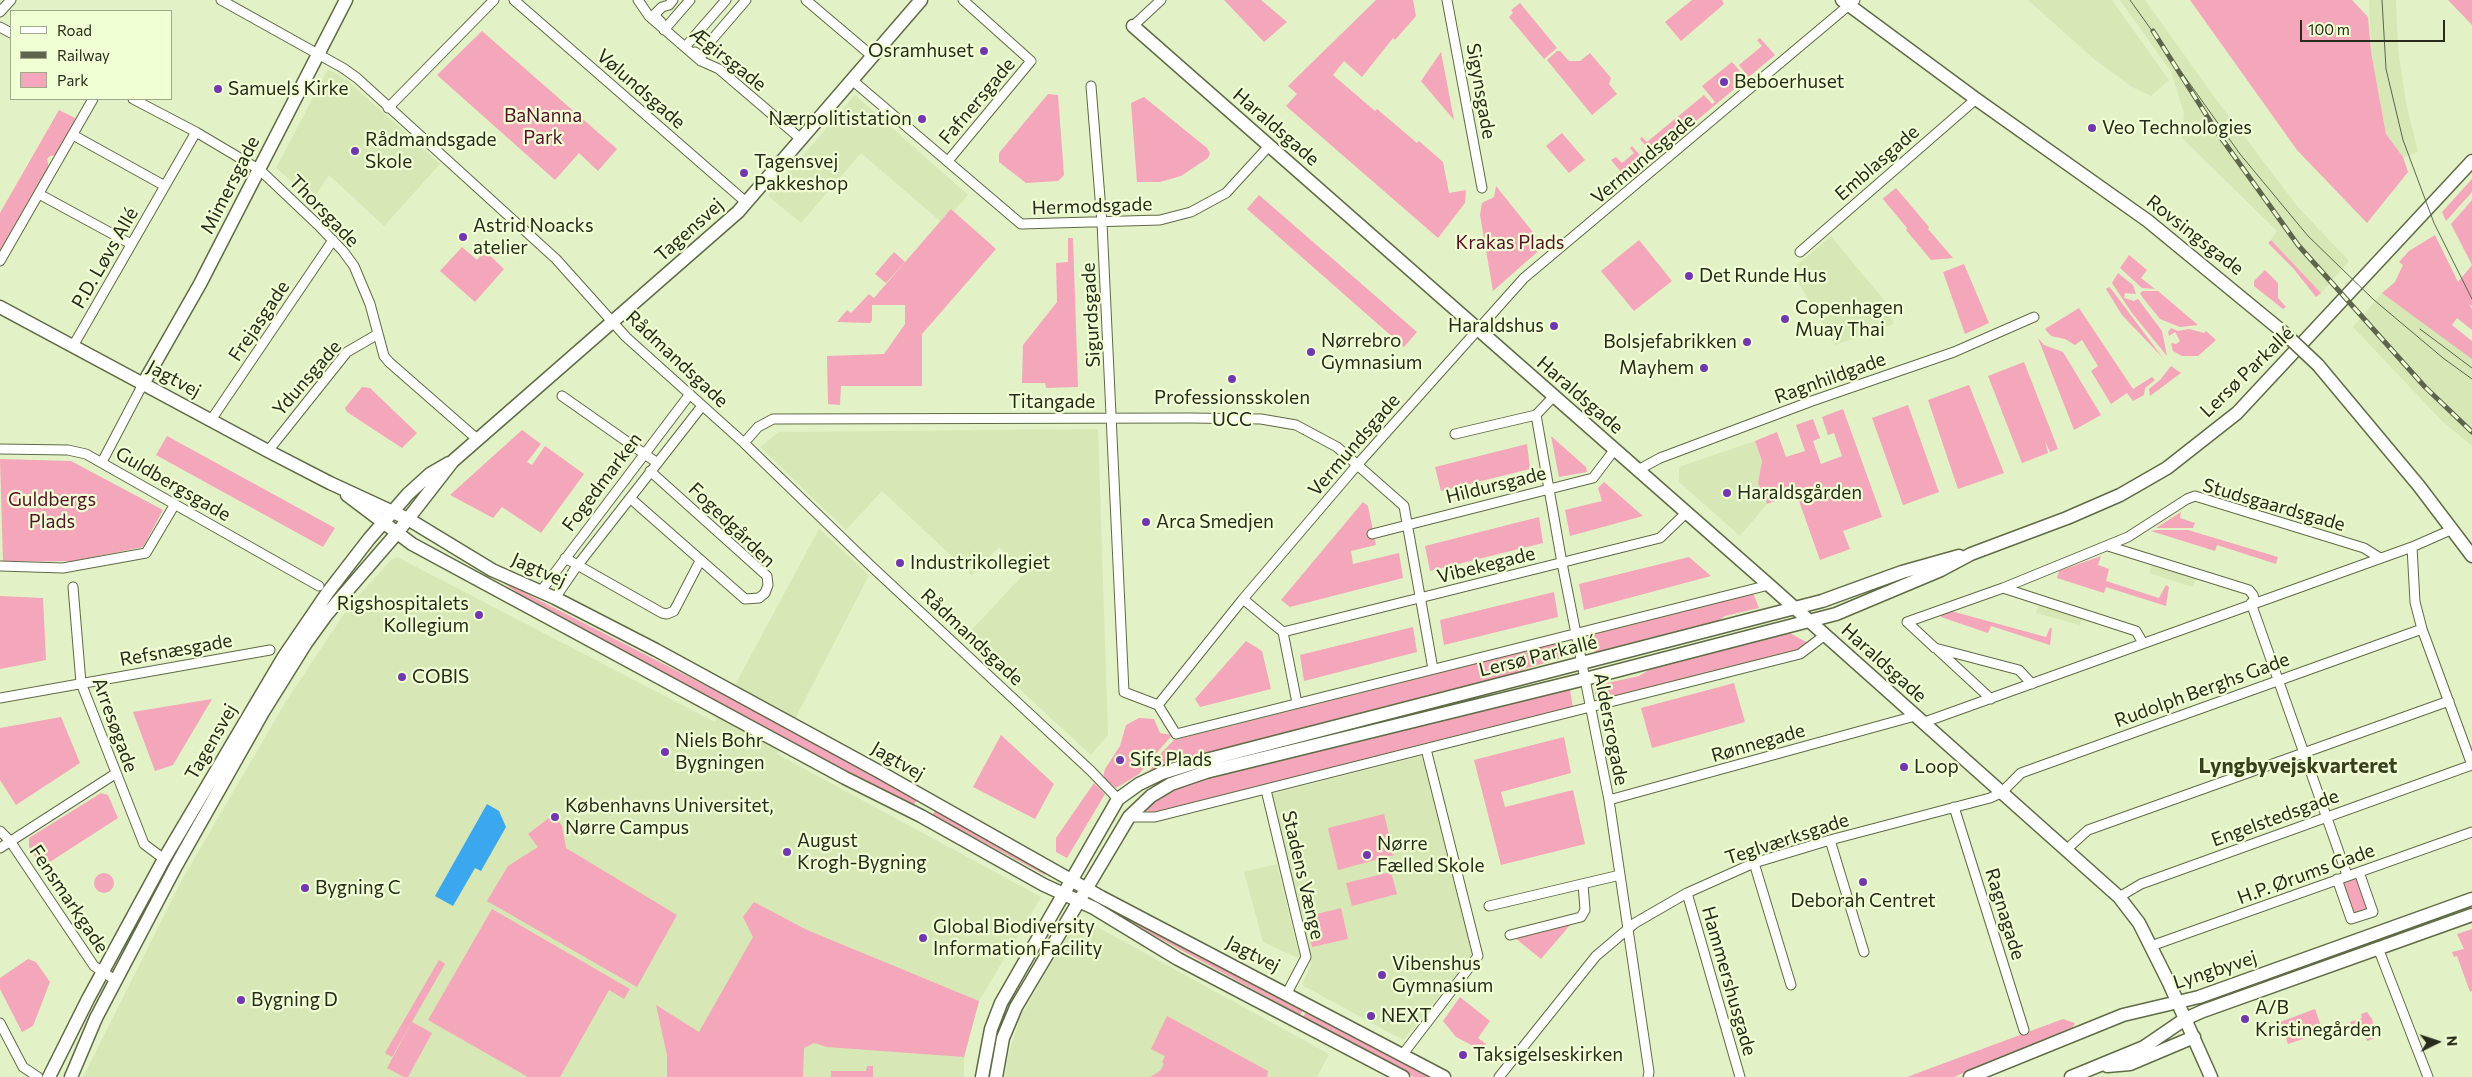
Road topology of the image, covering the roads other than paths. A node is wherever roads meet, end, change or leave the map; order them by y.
1 (11, 0) edge
2 (221, 0) edge
3 (346, 0) edge
4 (494, 0) edge
5 (514, 0) edge
6 (638, 0) edge
7 (673, 0) edge
8 (690, 0) edge
9 (726, 0) edge
10 (746, 0) edge
11 (806, 0) edge
12 (921, 0) edge
13 (963, 0) edge
14 (1161, 0) edge
15 (1447, 0) edge
16 (1849, 2) edge
17 (0, 12) edge
18 (1133, 26) joint
19 (666, 28) junction
20 (686, 46) junction
21 (317, 54) junction
22 (872, 56) junction
23 (852, 80) junction
24 (1091, 86) dead end
25 (92, 100) edge
26 (135, 100) edge
27 (1976, 100) junction
28 (388, 108) junction
29 (196, 132) junction
30 (73, 135) junction
31 (801, 140) junction
32 (1269, 146) junction
33 (948, 161) junction
34 (2472, 161) edge
35 (260, 170) junction
36 (165, 186) junction
37 (1482, 188) dead end
38 (39, 194) junction
39 (747, 202) junction
40 (1102, 222) junction
41 (333, 240) junction
42 (131, 244) junction
43 (1800, 252) dead end
44 (0, 261) edge
45 (0, 307) edge
46 (2034, 317) dead end
47 (613, 322) junction
48 (1478, 330) junction
49 (378, 334) junction
50 (73, 346) junction
51 (143, 384) junction
52 (690, 394) junction
53 (562, 396) dead end
54 (1554, 396) junction
55 (702, 406) junction
56 (1536, 415) junction
57 (1112, 418) junction
58 (211, 420) junction
59 (1455, 434) dead end
60 (477, 439) junction
61 (744, 443) junction
62 (0, 449) edge
63 (1615, 449) junction
64 (268, 451) junction
65 (644, 454) junction
66 (453, 461) junction
67 (102, 462) junction
68 (656, 462) junction
69 (1358, 464) junction
70 (1638, 470) junction
71 (650, 471) junction
72 (330, 483) junction
73 (1549, 488) junction
74 (630, 498) junction
75 (175, 504) junction
76 (393, 511) junction
77 (1687, 512) junction
78 (408, 519) junction
79 (383, 522) junction
80 (1407, 524) junction
81 (2453, 529) junction
82 (397, 533) junction
83 (1372, 534) dead end
84 (2108, 546) junction
85 (2412, 547) junction
86 (1971, 554) junction
87 (2472, 556) edge
88 (565, 558) junction
89 (2380, 558) junction
90 (700, 560) junction
91 (1562, 563) junction
92 (0, 566) edge
93 (577, 566) junction
94 (1769, 585) junction
95 (319, 586) dead end
96 (72, 587) dead end
97 (2003, 588) junction
98 (541, 591) junction
99 (1421, 597) junction
100 (555, 598) junction
101 (1243, 599) junction
102 (2253, 603) junction
103 (1795, 608) junction
104 (1810, 621) junction
105 (2422, 629) junction
106 (1283, 632) junction
107 (1575, 633) junction
108 (1825, 635) junction
109 (2143, 643) junction
110 (1935, 648) junction
111 (270, 650) dead end
112 (1582, 664) junction
113 (1433, 669) junction
114 (1585, 679) junction
115 (2277, 680) junction
116 (81, 684) junction
117 (2032, 684) junction
118 (0, 698) edge
119 (1991, 699) junction
120 (2449, 701) junction
121 (1297, 703) junction
122 (1158, 705) junction
123 (1591, 708) junction
124 (1919, 720) junction
125 (1426, 749) junction
126 (2303, 752) junction
127 (2472, 763) edge
128 (116, 774) junction
129 (1266, 790) junction
130 (2001, 793) junction
131 (1118, 799) junction
132 (1609, 800) junction
133 (1954, 807) junction
134 (2326, 816) junction
135 (1128, 817) junction
136 (0, 832) edge
137 (2472, 832) edge
138 (1830, 840) junction
139 (10, 842) junction
140 (0, 848) edge
141 (2067, 849) junction
142 (164, 859) junction
143 (1754, 863) junction
144 (176, 866) junction
145 (2359, 872) junction
146 (1620, 875) junction
147 (2347, 876) junction
148 (2338, 879) junction
149 (1071, 880) junction
150 (1583, 884) junction
151 (1085, 888) junction
152 (1687, 893) junction
153 (1063, 894) junction
154 (2119, 897) junction
155 (2472, 899) edge
156 (1078, 900) junction
157 (1489, 906) dead end
158 (2472, 915) edge
159 (1626, 929) junction
160 (1510, 935) dead end
161 (2151, 946) junction
162 (2378, 948) junction
163 (1864, 952) dead end
164 (109, 977) junction
165 (1791, 984) dead end
166 (1287, 993) junction
167 (2178, 1002) junction
168 (2185, 1019) junction
169 (0, 1023) edge
170 (2024, 1030) dead end
171 (2194, 1037) junction
172 (1403, 1054) junction
173 (2099, 1066) junction
174 (38, 1077) edge
175 (49, 1077) edge
176 (71, 1077) edge
177 (982, 1077) edge
178 (996, 1077) edge
179 (1403, 1077) edge
180 (1444, 1077) edge
181 (1499, 1077) edge
182 (1648, 1077) edge
183 (1740, 1077) edge
184 (1970, 1077) edge
185 (2071, 1077) edge
186 (2211, 1077) edge
187 (2428, 1077) edge

1 - 17 street
2 - 21 street, Rådmandsgade
3 - 21 street, Mimersgade
4 - 28 street
5 - 39 street, Vølundsgade
6 - 19 street, Ægirsgade
7 - 19 street
8 - 19 street
9 - 20 street
10 - 20 street
11 - 22 street
12 - 22 street, Tagensvej
13 - 33 street, Fafnersgade
14 - 18 street
15 - 37 street, Sigynsgade
16 - 27 street, Rovsingsgade
16 - 48 street, Vermundsgade
18 - 32 street, Haraldsgade
19 - 20 street, Ægirsgade
20 - 31 street, Ægirsgade
21 - 28 street, Rådmandsgade
21 - 35 street, Mimersgade
22 - 23 street, Tagensvej
23 - 31 street, Tagensvej
23 - 33 street, Hermodsgade
24 - 40 street, Sigurdsgade
25 - 30 street
26 - 29 street, Thorsgade
27 - 43 street, Emblasgade
27 - 81 street, Rovsingsgade, bridge
28 - 47 street, Rådmandsgade
29 - 35 street, Thorsgade
29 - 36 street, P.D. Løvs Allé
30 - 36 street
30 - 38 street
31 - 39 street, Tagensvej
32 - 40 street, Hermodsgade
32 - 48 street, Haraldsgade
33 - 40 street, Hermodsgade
34 - 86 street, Lersø Parkallé
35 - 41 street, Thorsgade
35 - 51 street, Mimersgade
36 - 42 street, P.D. Løvs Allé
38 - 42 street
38 - 44 street
39 - 47 street, Tagensvej
40 - 57 street, Sigurdsgade
41 - 49 street, Thorsgade
41 - 58 street, Frejasgade
42 - 50 street, P.D. Løvs Allé
45 - 50 street, Jagtvej
46 - 70 street, Ragnhildgade
47 - 52 street, Rådmandsgade
47 - 60 street, Tagensvej
48 - 54 street, Haraldsgade
48 - 69 street, Vermundsgade
49 - 60 street, Thorsgade
49 - 64 street, Ydunsgade
50 - 51 street, Jagtvej
51 - 58 street, Jagtvej
51 - 67 street
52 - 55 street, Rådmandsgade
52 - 65 street, Fogedmarken
53 - 65 street
54 - 56 street
54 - 63 street, Haraldsgade
55 - 61 street, Rådmandsgade
55 - 68 street, Fogedmarken
56 - 59 street
56 - 73 street, Aldersrogade
57 - 61 street, Titangade
57 - 69 street, Titangade
57 - 122 street, Sigurdsgade
58 - 64 street, Jagtvej
60 - 66 street, Tagensvej
61 - 131 street, Rådmandsgade
62 - 67 street, Guldbergsgade
63 - 70 street, Haraldsgade
63 - 73 street, Hildursgade
64 - 72 street, Jagtvej
65 - 68 street
65 - 88 street, Fogedmarken
66 - 76 street, Tagensvej
66 - 78 street, Tagensvej
67 - 75 street, Guldbergsgade
68 - 71 street, Fogedmarken
69 - 80 street, Titangade
69 - 101 street, Vermundsgade
70 - 77 street, Haraldsgade
71 - 74 street, Fogedmarken
71 - 90 street, Fogedgården
72 - 76 street, Jagtvej
72 - 79 street, Jagtvej
73 - 80 street, Hildursgade
73 - 91 street, Aldersrogade
74 - 90 street, Fogedgården
74 - 93 street, Fogedmarken
75 - 92 street
75 - 95 street, Guldbergsgade
76 - 78 street, Jagtvej
76 - 79 street, Tagensvej
77 - 91 street, Vibekegade
77 - 94 street, Haraldsgade
78 - 82 street, Tagensvej
78 - 98 street, Jagtvej
79 - 82 street, Jagtvej
79 - 142 street, Tagensvej
80 - 83 street, Hildursgade
80 - 99 street, Titangade
81 - 85 street
81 - 87 street, Rovsingsgade
82 - 144 street, Tagensvej
82 - 153 street, Jagtvej
84 - 89 street, Studsgaardsgade
84 - 97 street, Studsgaardsgade
84 - 102 street
85 - 89 street
85 - 105 street
86 - 103 street, Lersø Parkallé
86 - 104 street, Lersø Parkallé
88 - 93 street
88 - 98 street, Fogedmarken
89 - 102 street
90 - 93 street
91 - 99 street, Vibekegade
91 - 107 street, Aldersrogade
93 - 100 street, Fogedmarken
94 - 103 street, Haraldsgade
94 - 107 street, Lersø Parkallé
96 - 116 street, Arresøgade
97 - 109 street
97 - 110 street, Studsgaardsgade
98 - 100 street, Jagtvej
99 - 106 street, Vibekegade
99 - 113 street, Titangade
100 - 149 street, Jagtvej
101 - 106 street
101 - 122 street, Vermundsgade
102 - 109 street
102 - 115 street
103 - 104 street, Haraldsgade
103 - 112 street, Lersø Parkallé
104 - 108 street, Haraldsgade
104 - 114 street, Lersø Parkallé
105 - 115 street, Rudolph Berghs Gade
105 - 120 street
106 - 121 street
107 - 112 street, Aldersrogade
107 - 113 street, Lersø Parkallé
108 - 123 street
108 - 124 street, Haraldsgade
109 - 117 street
110 - 117 street, Studsgaardsgade
110 - 119 street, Studsgaardsgade
111 - 116 street, Refsnæsgade
112 - 114 street, Aldersrogade
112 - 131 street, Lersø Parkallé
113 - 121 street, Lersø Parkallé
114 - 123 street, Aldersrogade
114 - 135 street, Lersø Parkallé
115 - 126 street
115 - 130 street, Rudolph Berghs Gade
116 - 118 street, Refsnæsgade
116 - 128 street, Arresøgade
117 - 119 street
119 - 124 street
120 - 126 street
120 - 127 street
121 - 122 street, Lersø Parkallé
123 - 125 street
123 - 132 street, Aldersrogade
124 - 130 street, Haraldsgade
124 - 132 street, Rønnegade
125 - 129 street
125 - 172 street
126 - 134 street
126 - 141 street
127 - 134 street, Engelstedsgade
128 - 139 street
128 - 142 street, Arresøgade
129 - 135 street
129 - 166 street, Stadens Vænge
130 - 133 street
130 - 141 street, Haraldsgade
131 - 149 street, Lersø Parkallé
132 - 146 street, Aldersrogade
133 - 138 street, Teglværksgade
133 - 170 street, Ragnagade
134 - 147 street
134 - 154 street, Engelstedsgade
135 - 151 street, Lersø Parkallé
136 - 139 street, Fensmarkgade
137 - 145 street, H.P. Ørums Gade
138 - 143 street, Teglværksgade
138 - 163 street
139 - 140 street
139 - 164 street, Fensmarkgade
141 - 154 street, Haraldsgade
142 - 144 street
142 - 164 street, Tagensvej
143 - 152 street, Teglværksgade
143 - 165 street
144 - 164 street, Tagensvej
145 - 147 street, H.P. Ørums Gade
145 - 148 street
146 - 150 street
146 - 159 street, Aldersrogade
147 - 148 street, H.P. Ørums Gade
148 - 161 street, H.P. Ørums Gade
149 - 151 street, Jagtvej
149 - 153 street, Lersø Parkallé
150 - 157 street
150 - 160 street
151 - 156 street, Lersø Parkallé
151 - 166 street, Jagtvej
152 - 159 street, Teglværksgade
152 - 183 street, Hammershusgade
153 - 156 street, Jagtvej
153 - 177 street, Lersø Parkallé
154 - 161 street, Haraldsgade
155 - 167 street, Lyngbyvej
156 - 178 street, Lersø Parkallé
156 - 179 street, Jagtvej
158 - 162 street, Lyngbyvej
159 - 181 street, Teglværksgade
159 - 182 street, Aldersrogade
161 - 167 street, Haraldsgade
162 - 168 street, Lyngbyvej
162 - 187 street
164 - 175 street, Tagensvej
164 - 176 street, Tagensvej
166 - 172 street, Jagtvej
167 - 168 street, Haraldsgade
167 - 184 street, Lyngbyvej
168 - 171 street, Haraldsgade
168 - 173 street, Lyngbyvej
169 - 174 street
171 - 173 street
171 - 186 street, Haraldsgade
172 - 180 street, Jagtvej
173 - 185 street, Lyngbyvej

